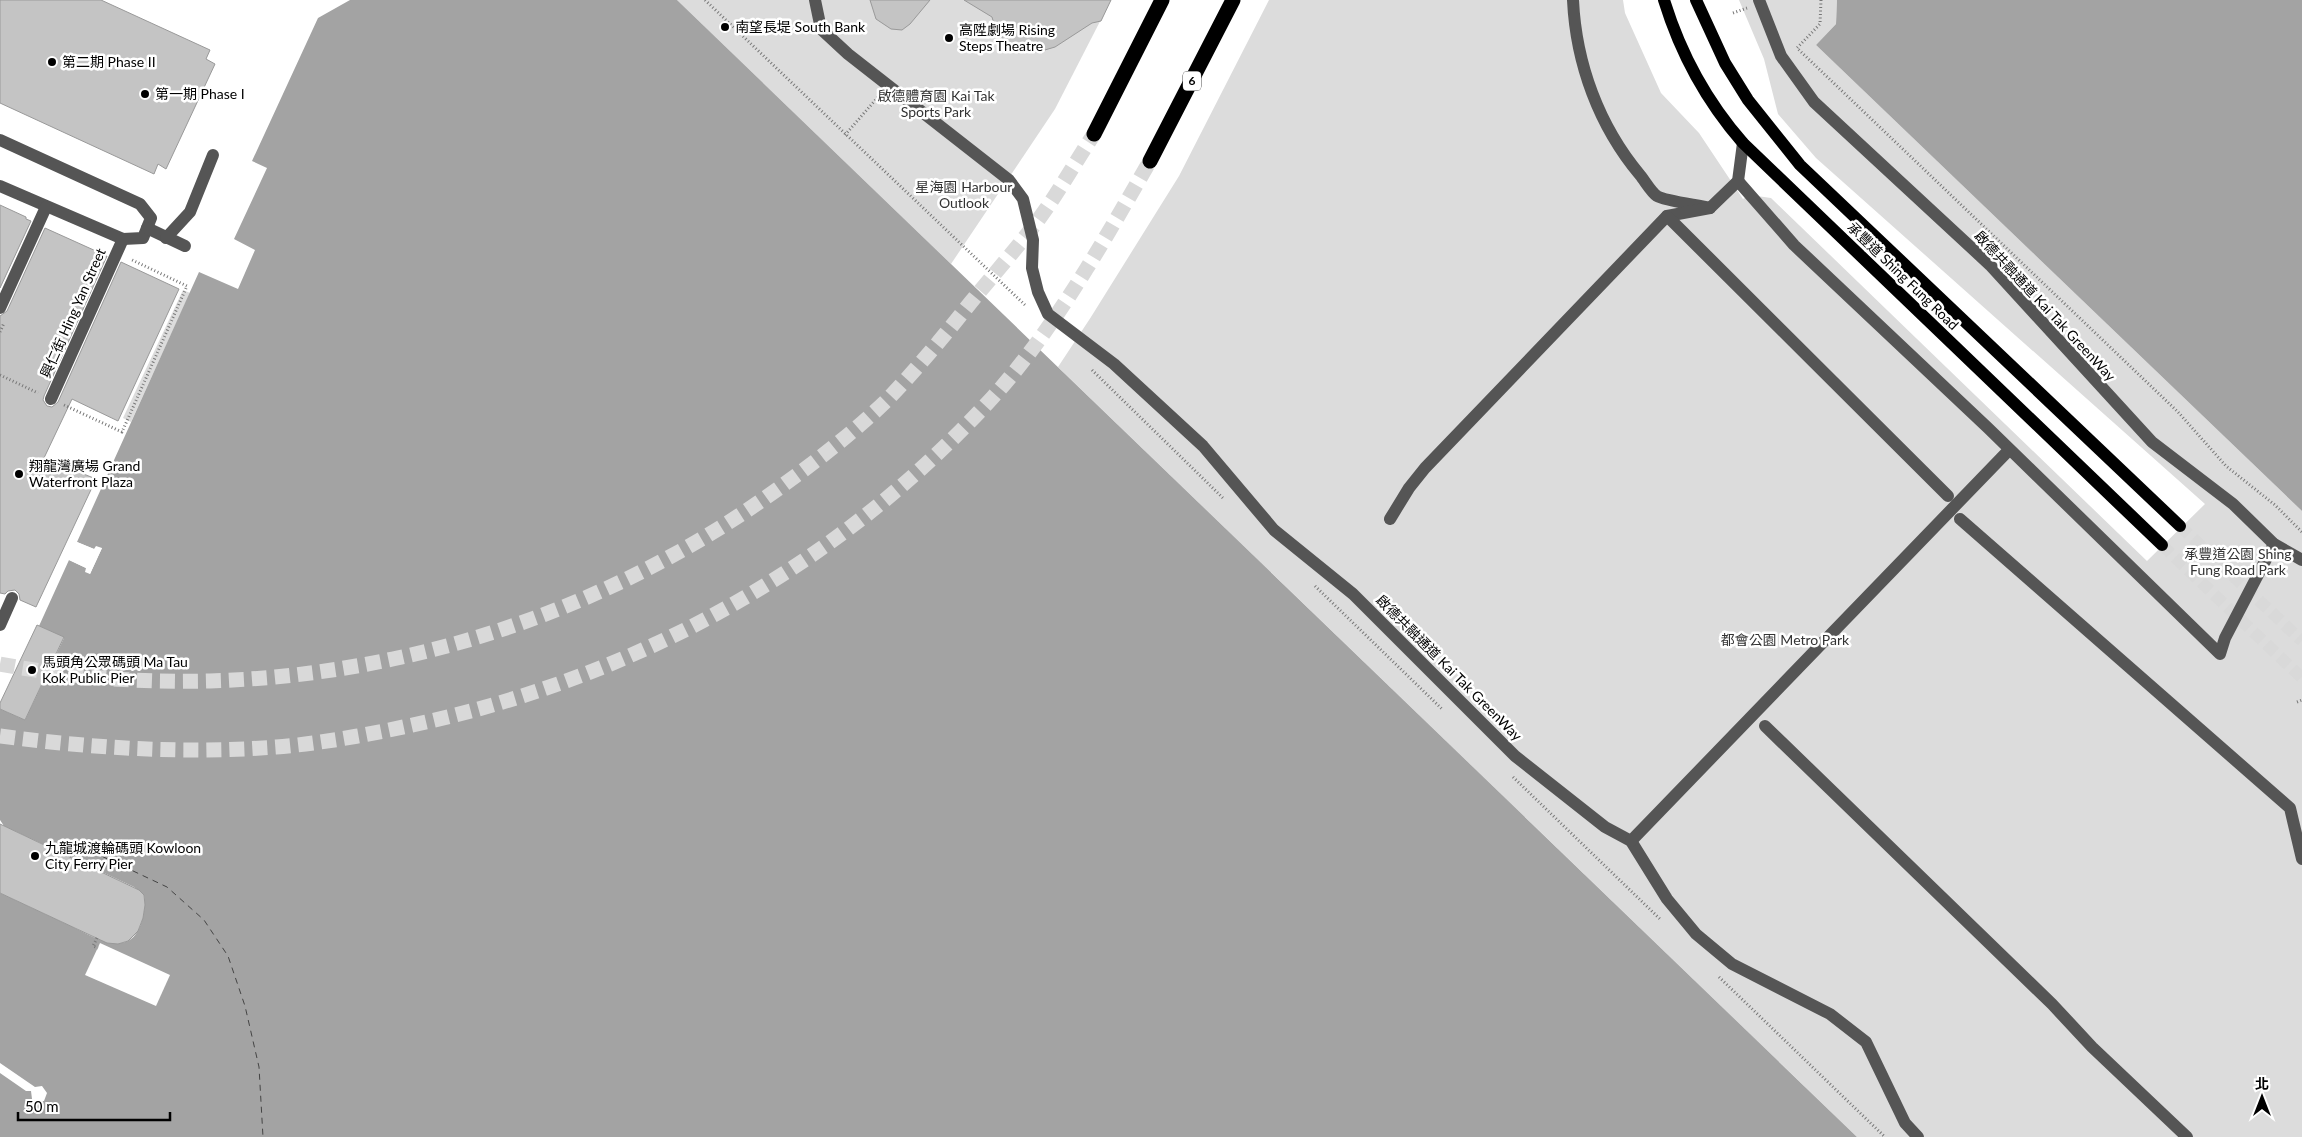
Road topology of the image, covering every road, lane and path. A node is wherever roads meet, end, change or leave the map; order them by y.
1 (705, 0) edge
2 (815, 0) edge
3 (1162, 0) edge
4 (1233, 0) edge
5 (1573, 0) edge
6 (1664, 0) edge
7 (1696, 0) edge
8 (1759, 0) edge
9 (1821, 0) edge
10 (888, 84) junction
11 (1094, 134) tunnel mouth
12 (845, 135) junction
13 (0, 140) edge
14 (1742, 143) junction
15 (213, 155) dead end
16 (1150, 161) tunnel mouth
17 (1738, 181) junction
18 (0, 186) edge
19 (46, 207) junction
20 (1710, 208) junction
21 (1667, 216) junction
22 (147, 228) junction
23 (166, 238) junction
24 (122, 239) junction
25 (185, 246) dead end
26 (187, 286) dead end
27 (0, 308) edge
28 (1028, 308) dead end
29 (1091, 369) dead end
30 (51, 399) dead end
31 (122, 432) dead end
32 (2009, 450) junction
33 (1948, 496) dead end
34 (1231, 506) dead end
35 (1390, 519) dead end
36 (1960, 519) dead end
37 (2180, 526) tunnel mouth
38 (2302, 532) edge
39 (2162, 544) tunnel mouth
40 (2274, 544) junction
41 (2302, 560) edge
42 (1310, 581) dead end
43 (12, 598) dead end
44 (0, 625) edge
45 (2302, 700) edge
46 (2297, 702) dead end
47 (1445, 712) dead end
48 (1765, 726) dead end
49 (1509, 774) dead end
50 (1631, 841) junction
51 (2302, 859) edge
52 (1666, 925) dead end
53 (97, 938) dead end
54 (98, 948) dead end
55 (1715, 973) dead end
56 (1885, 1137) edge
57 (1918, 1137) edge
58 (2187, 1137) edge

1 - 12 path
2 - 10 street, 啟德共融通道 Kai Tak GreenWay
3 - 11 highway
4 - 16 highway, 6
5 - 20 street
6 - 14 main road, 承豐道 Shing Fung Road
7 - 37 main road, 承豐道 Shing Fung Road
8 - 40 street, 啟德共融通道 Kai Tak GreenWay
9 - 38 path
10 - 12 path
10 - 50 street, 啟德共融通道 Kai Tak GreenWay
12 - 28 path
13 - 22 street
14 - 17 street
14 - 39 main road, 承豐道 Shing Fung Road
15 - 23 street
17 - 20 street
17 - 32 street
18 - 19 street
19 - 24 street
19 - 27 street
20 - 21 street
21 - 33 street
21 - 35 street
22 - 23 street
22 - 24 street
23 - 25 street
24 - 30 street, 興仁街 Hing Yan Street
26 - 31 path
29 - 34 path
32 - 40 street
32 - 50 street
36 - 51 street
40 - 41 street, 啟德共融通道 Kai Tak GreenWay
42 - 47 path
43 - 44 street
45 - 46 path
48 - 58 street
49 - 52 path
50 - 57 street
53 - 54 path
55 - 56 path

